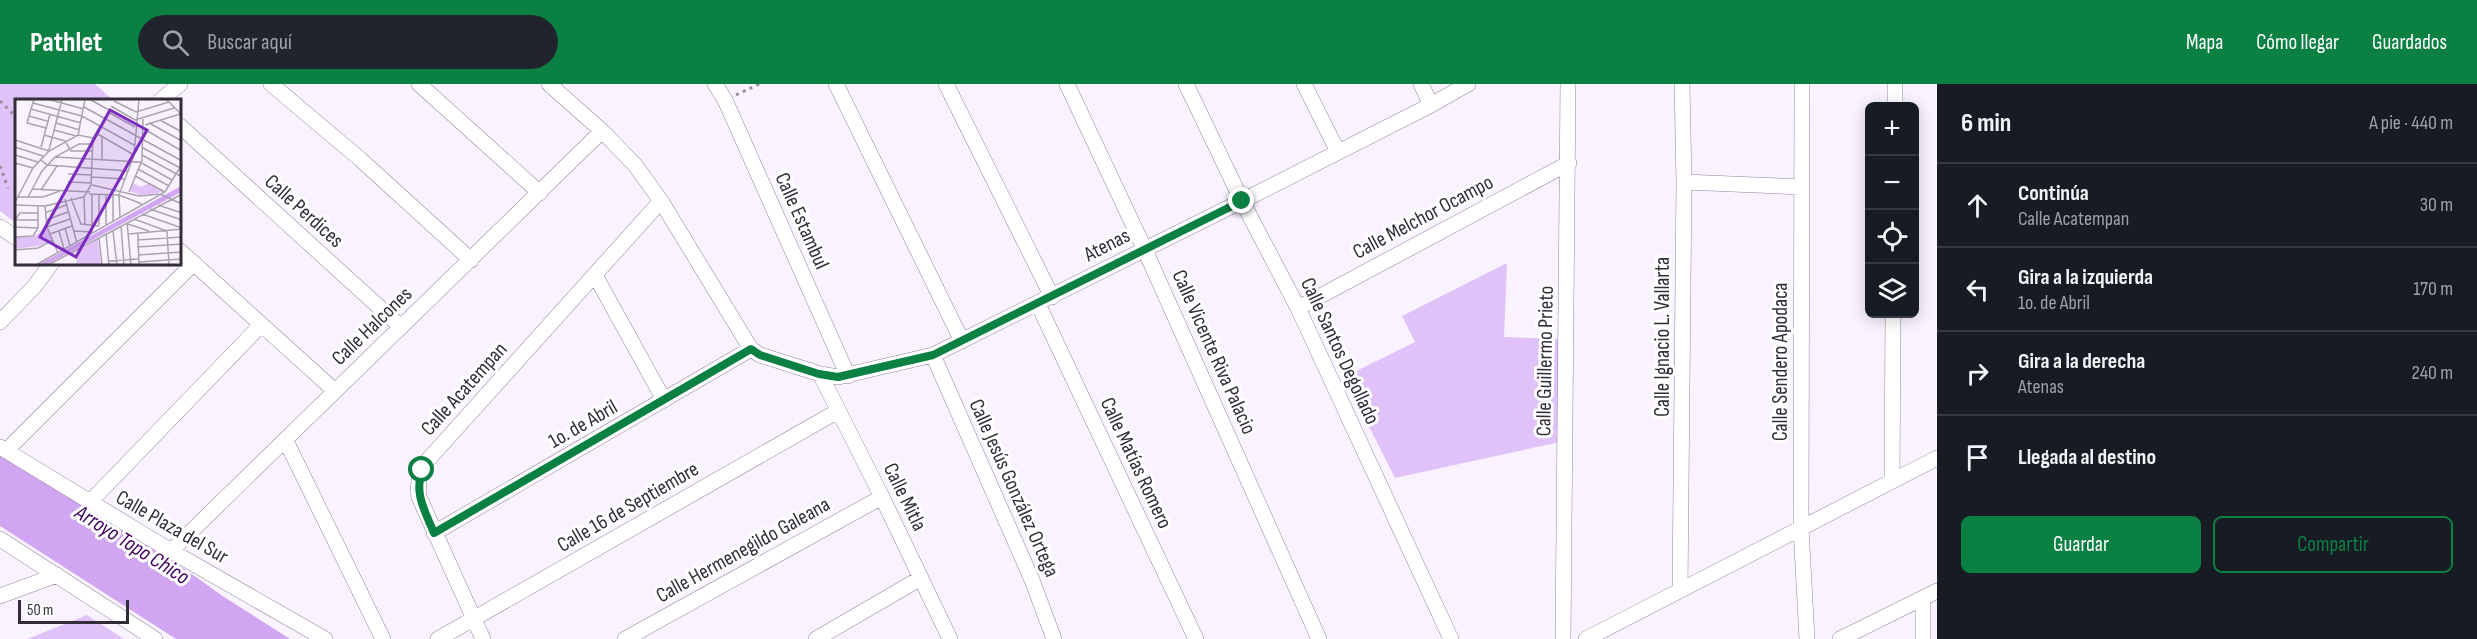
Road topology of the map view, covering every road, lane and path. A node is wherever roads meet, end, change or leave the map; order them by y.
1 (180, 84) edge
2 (271, 84) edge
3 (419, 84) edge
4 (549, 84) edge
5 (715, 84) edge
6 (759, 84) edge
7 (836, 84) edge
8 (946, 84) edge
9 (1067, 84) edge
10 (1185, 84) edge
11 (1304, 84) edge
12 (1421, 84) edge
13 (1468, 84) edge
14 (1568, 84) edge
15 (1682, 84) edge
16 (1802, 84) edge
17 (1895, 84) edge
18 (161, 99) edge
19 (725, 100) junction
20 (0, 101) edge
21 (1895, 102) edge
22 (1431, 105) junction
23 (15, 116) edge
24 (182, 128) edge
25 (602, 131) junction
26 (1338, 152) junction
27 (1569, 163) junction
28 (0, 166) edge
29 (1684, 182) junction
30 (1801, 187) junction
31 (8, 188) dead end
32 (540, 193) junction
33 (661, 201) junction
34 (1242, 201) junction
35 (0, 227) edge
36 (15, 237) edge
37 (1145, 250) junction
38 (182, 253) edge
39 (471, 260) junction
40 (194, 263) junction
41 (50, 266) edge
42 (595, 275) junction
43 (1052, 297) junction
44 (1038, 304) junction
45 (1298, 308) junction
46 (1893, 318) edge
47 (0, 322) edge
48 (261, 325) junction
49 (401, 327) junction
50 (962, 341) junction
51 (751, 349) junction
52 (933, 355) junction
53 (819, 374) junction
54 (848, 376) junction
55 (335, 391) junction
56 (664, 400) junction
57 (838, 411) junction
58 (286, 441) junction
59 (3, 449) edge
60 (1937, 458) edge
61 (1892, 481) junction
62 (882, 497) junction
63 (90, 502) junction
64 (1801, 528) junction
65 (434, 533) junction
66 (0, 539) edge
67 (171, 551) junction
68 (57, 575) junction
69 (921, 578) junction
70 (1680, 590) junction
71 (1930, 595) edge
72 (0, 596) edge
73 (473, 619) junction
74 (155, 639) edge
75 (325, 639) edge
76 (383, 639) edge
77 (438, 639) edge
78 (483, 639) edge
79 (625, 639) edge
80 (816, 639) edge
81 (950, 639) edge
82 (1054, 639) edge
83 (1196, 639) edge
84 (1319, 639) edge
85 (1451, 639) edge
86 (1563, 639) edge
87 (1586, 639) edge
88 (1807, 639) edge
89 (1840, 639) edge
90 (1923, 639) edge

1 - 18 street
2 - 39 street
3 - 32 street
4 - 25 street
5 - 19 street, Calle Estambul
6 - 19 path
7 - 50 street
8 - 43 street
9 - 37 street, Calle Vicente Riva Palacio
10 - 34 street, Calle Santos Degollado
11 - 26 street
12 - 22 street
13 - 22 street, Atenas
14 - 27 street, Calle Guillermo Prieto
15 - 29 street, Calle Ignacio L. Vallarta
16 - 30 street, Calle Sendero Apodaca
17 - 21 street
19 - 54 street, Calle Estambul
20 - 23 path
22 - 26 street, Atenas
24 - 49 street, Calle Perdices
25 - 32 street, Calle Halcones
25 - 33 street
26 - 34 street, Atenas
27 - 45 street, Calle Melchor Ocampo
27 - 86 street, Calle Guillermo Prieto
28 - 31 path
29 - 30 street
29 - 70 street, Calle Ignacio L. Vallarta
30 - 64 street, Calle Sendero Apodaca
32 - 39 street, Calle Halcones
33 - 42 street, Calle Acatempan
33 - 51 street
34 - 37 street, Atenas
34 - 45 street, Calle Santos Degollado
35 - 36 street
37 - 43 street, Atenas
37 - 84 street, Calle Vicente Riva Palacio
38 - 40 street
39 - 49 street, Calle Halcones
40 - 48 street
40 - 59 street
41 - 47 street
42 - 56 street
42 - 65 street, Calle Acatempan
43 - 44 street, Atenas
44 - 50 street, Atenas
44 - 83 street, Calle Matías Romero
45 - 85 street, Calle Santos Degollado
46 - 61 street
48 - 55 street
48 - 63 street
49 - 55 street, Calle Halcones
50 - 52 street, Atenas
51 - 53 street, Atenas
51 - 56 street, 1o. de Abril
52 - 54 street, Atenas
52 - 82 street, Calle Jesús González Ortega
53 - 54 street, Atenas
53 - 57 street, Calle Mitla
55 - 58 street, Calle Halcones
56 - 65 street, 1o. de Abril
57 - 62 street, Calle Mitla
57 - 73 street, Calle 16 de Septiembre
58 - 67 street, Calle Halcones
58 - 76 street
59 - 63 street, Calle Plaza del Sur
60 - 61 street
61 - 64 street
62 - 69 street, Calle Mitla
62 - 79 street, Calle Hermenegildo Galeana
63 - 67 street, Calle Plaza del Sur
64 - 70 street
64 - 88 street, Calle Sendero Apodaca
65 - 73 street, Calle Acatempan
66 - 68 street
67 - 75 street, Calle Plaza del Sur
68 - 72 street
68 - 74 street
69 - 80 street
69 - 81 street, Calle Mitla
70 - 87 street
71 - 89 street
71 - 90 street
73 - 77 street, Calle 16 de Septiembre
73 - 78 street, Calle Acatempan

